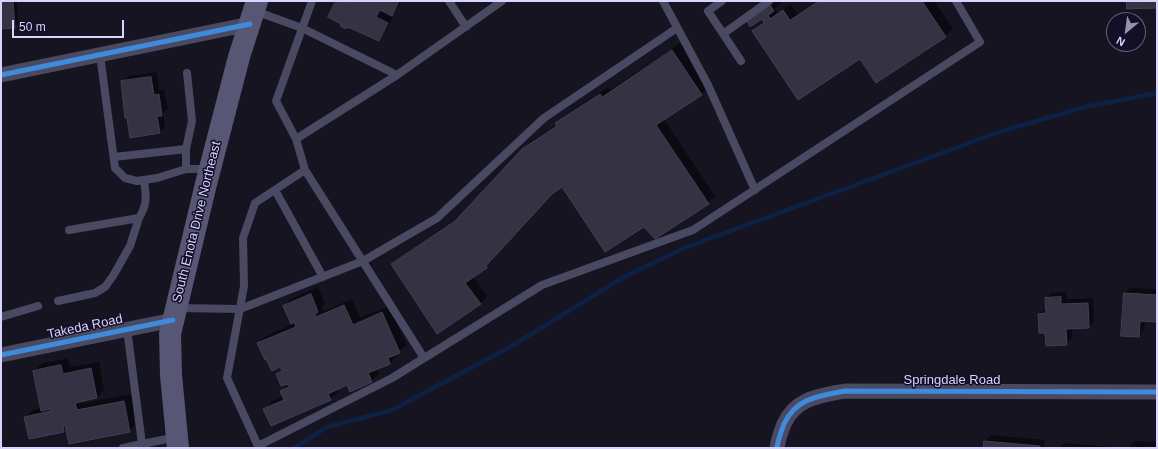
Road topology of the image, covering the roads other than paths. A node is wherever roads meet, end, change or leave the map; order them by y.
1 (312, 1) edge
2 (449, 1) edge
3 (502, 1) edge
4 (663, 1) edge
5 (722, 1) edge
6 (769, 1) edge
7 (956, 1) edge
8 (254, 12) edge
9 (466, 27) junction
10 (302, 28) junction
11 (678, 28) junction
12 (723, 34) junction
13 (100, 55) junction
14 (741, 61) dead end
15 (187, 73) dead end
16 (1, 75) edge
17 (397, 75) junction
18 (296, 139) junction
19 (186, 149) junction
20 (114, 156) junction
21 (186, 169) junction
22 (210, 169) junction
23 (305, 170) junction
24 (144, 180) junction
25 (275, 190) junction
26 (754, 190) junction
27 (139, 218) junction
28 (69, 230) dead end
29 (363, 261) junction
30 (323, 277) junction
31 (58, 301) dead end
32 (38, 306) dead end
33 (240, 309) junction
34 (174, 314) junction
35 (1, 317) edge
36 (127, 329) junction
37 (1, 355) edge
38 (424, 358) junction
39 (1157, 392) edge
40 (177, 443) edge
41 (142, 444) junction
42 (132, 447) edge
43 (123, 448) edge
44 (777, 448) edge

1 - 10 lane
2 - 9 lane
3 - 9 lane
4 - 11 lane
5 - 12 lane
6 - 12 lane
7 - 26 lane
8 - 10 lane
8 - 13 street
8 - 22 main road, South Enota Drive Northeast
9 - 17 lane
10 - 17 lane
10 - 18 lane
11 - 26 lane
11 - 29 lane
12 - 14 lane
13 - 16 street
13 - 20 lane
15 - 19 lane
17 - 18 lane
18 - 23 lane
19 - 20 lane
19 - 21 lane
20 - 24 lane
21 - 22 lane
21 - 24 lane
22 - 34 main road, South Enota Drive Northeast
23 - 25 lane
23 - 29 lane
24 - 27 lane
25 - 30 lane
25 - 33 lane
26 - 38 lane
27 - 28 lane
27 - 31 lane
29 - 30 lane
29 - 38 lane
30 - 33 lane
32 - 35 lane
33 - 34 lane
33 - 38 lane
34 - 36 street, Takeda Road
34 - 40 main road, South Enota Drive Northeast
36 - 37 street, Takeda Road
36 - 41 lane
39 - 44 street, Springdale Road
40 - 41 lane
41 - 42 lane
42 - 43 lane

